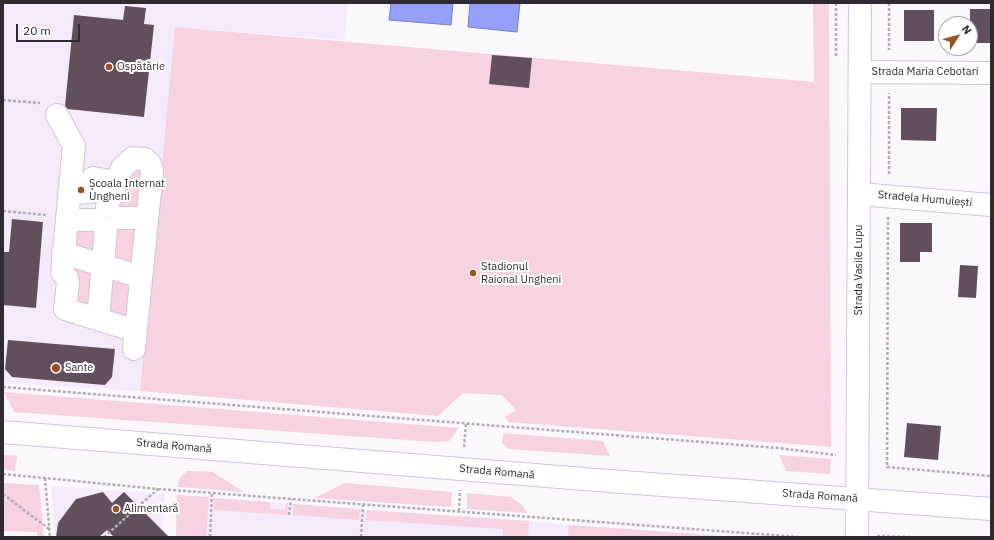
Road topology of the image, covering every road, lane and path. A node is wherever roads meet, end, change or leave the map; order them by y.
1 (860, 3) edge
2 (889, 3) edge
3 (860, 72) junction
4 (889, 72) junction
5 (991, 73) edge
6 (3, 100) edge
7 (49, 109) joint
8 (115, 182) junction
9 (69, 193) junction
10 (859, 194) junction
11 (888, 196) junction
12 (991, 205) edge
13 (3, 211) edge
14 (60, 217) junction
15 (106, 218) junction
16 (147, 218) junction
17 (64, 253) junction
18 (102, 265) junction
19 (141, 277) junction
20 (98, 319) junction
21 (3, 387) edge
22 (3, 432) edge
23 (838, 455) dead end
24 (3, 474) edge
25 (991, 476) edge
26 (45, 478) junction
27 (158, 488) junction
28 (3, 494) edge
29 (212, 494) junction
30 (858, 498) junction
31 (291, 499) junction
32 (363, 505) junction
33 (991, 509) edge
34 (289, 515) dead end
35 (49, 530) junction
36 (890, 536) edge
37 (50, 537) edge
38 (104, 537) edge
39 (210, 537) edge
40 (361, 537) edge
41 (799, 537) edge
42 (857, 537) edge
43 (871, 537) edge
44 (911, 537) edge

1 - 3 main road, Strada Vasile Lupu
2 - 4 path
3 - 4 main road, Strada Maria Cebotari
3 - 10 main road, Strada Vasile Lupu
4 - 5 main road, Strada Maria Cebotari
4 - 11 path
6 - 7 path
7 - 9 main road
8 - 9 main road
8 - 15 main road
8 - 16 main road
9 - 14 main road
10 - 11 main road, Stradela Humulești
10 - 30 main road, Strada Vasile Lupu
11 - 12 main road, Stradela Humulești
11 - 25 path
13 - 14 path
14 - 15 main road
14 - 17 main road
15 - 16 main road
15 - 18 main road
16 - 19 main road
17 - 18 main road
17 - 20 main road
18 - 19 main road
18 - 20 main road
19 - 20 main road
21 - 23 path
22 - 30 main road, Strada Romană
24 - 26 path
26 - 27 path
26 - 35 path
27 - 29 path
27 - 38 path
28 - 35 path
29 - 31 path
29 - 39 path
30 - 33 main road, Strada Romană
30 - 42 main road, Strada Vasile Lupu
31 - 32 path
31 - 34 path
32 - 40 path
32 - 41 path
35 - 37 path
36 - 43 path
36 - 44 path

